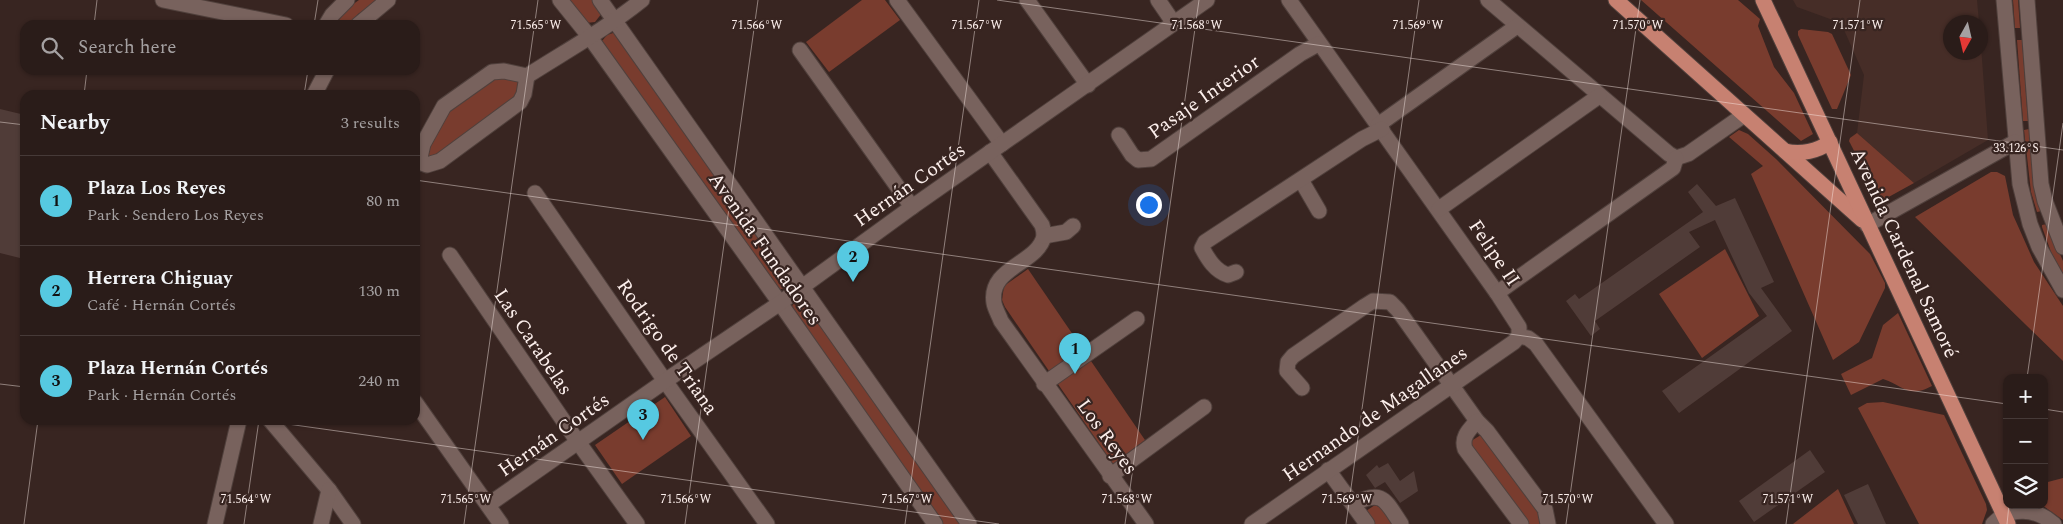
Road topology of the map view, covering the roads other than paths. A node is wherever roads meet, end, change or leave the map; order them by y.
1 (163, 0) edge
2 (347, 0) edge
3 (388, 0) edge
4 (560, 0) edge
5 (600, 0) edge
6 (642, 0) edge
7 (897, 0) edge
8 (1028, 0) edge
9 (1158, 0) edge
10 (1207, 0) edge
11 (1289, 0) edge
12 (1488, 0) edge
13 (1616, 0) edge
14 (1763, 0) edge
15 (2004, 0) edge
16 (2027, 0) edge
17 (261, 20) edge
18 (329, 20) edge
19 (364, 20) edge
20 (615, 22) junction
21 (1173, 22) junction
22 (1518, 26) junction
23 (2029, 32) junction
24 (2006, 34) junction
25 (589, 36) junction
26 (1318, 44) junction
27 (800, 50) dead end
28 (314, 75) edge
29 (324, 75) edge
30 (527, 76) junction
31 (1088, 85) junction
32 (313, 90) edge
33 (315, 90) edge
34 (1599, 96) junction
35 (1744, 115) junction
36 (2036, 125) junction
37 (1380, 127) junction
38 (2014, 134) junction
39 (1119, 136) dead end
40 (1830, 142) junction
41 (996, 148) junction
42 (1785, 151) junction
43 (420, 154) edge
44 (1676, 158) junction
45 (420, 165) edge
46 (1300, 180) junction
47 (536, 193) dead end
48 (912, 207) junction
49 (1439, 209) junction
50 (1319, 211) dead end
51 (2051, 216) junction
52 (2030, 224) junction
53 (1867, 225) junction
54 (1073, 226) dead end
55 (1044, 236) junction
56 (2063, 247) edge
57 (450, 255) dead end
58 (1236, 272) dead end
59 (802, 287) junction
60 (2063, 290) edge
61 (1498, 294) junction
62 (780, 303) junction
63 (1137, 319) dead end
64 (1520, 336) junction
65 (665, 381) junction
66 (1044, 384) junction
67 (1452, 384) junction
68 (1302, 388) dead end
69 (1204, 407) dead end
70 (420, 409) edge
71 (1477, 421) junction
72 (238, 425) edge
73 (274, 425) edge
74 (578, 442) junction
75 (1328, 470) junction
76 (1110, 476) junction
77 (329, 490) junction
78 (1354, 504) junction
79 (488, 505) junction
80 (2002, 521) edge
81 (215, 524) edge
82 (321, 524) edge
83 (353, 524) edge
84 (501, 524) edge
85 (636, 524) edge
86 (767, 524) edge
87 (934, 524) edge
88 (969, 524) edge
89 (1146, 524) edge
90 (1252, 524) edge
91 (1367, 524) edge
92 (1401, 524) edge
93 (1521, 524) edge
94 (1548, 524) edge
95 (1666, 524) edge
96 (2054, 524) edge

1 - 17 street
2 - 18 street
3 - 19 street
4 - 25 street, Avenida Fundadores
5 - 20 street, Avenida Fundadores
6 - 20 street
7 - 41 street
8 - 31 street
9 - 21 street
10 - 21 street, Hernán Cortés
11 - 26 street, Felipe II
12 - 22 street
13 - 35 main road
14 - 40 main road, Avenida Cardenal Samoré
15 - 24 street
16 - 23 street
20 - 25 street
20 - 59 street, Avenida Fundadores
21 - 31 street, Hernán Cortés
22 - 34 street
22 - 37 street
23 - 24 street
23 - 36 street
24 - 38 street
25 - 30 street
25 - 62 street, Avenida Fundadores
26 - 37 street, Felipe II
26 - 39 street, Pasaje Interior
27 - 48 street
28 - 32 street
29 - 33 street
30 - 43 street
30 - 45 street
31 - 41 street, Hernán Cortés
34 - 44 street
34 - 49 street
35 - 42 main road
35 - 44 street
36 - 38 street
36 - 51 street
37 - 46 street
37 - 49 street, Felipe II
38 - 52 street
38 - 53 street
40 - 42 main road
40 - 53 main road, Avenida Cardenal Samoré
41 - 48 street, Hernán Cortés
41 - 55 street
42 - 53 main road
44 - 61 street
46 - 50 street
46 - 58 street
47 - 65 street, Rodrigo de Triana
48 - 59 street, Hernán Cortés
49 - 61 street, Felipe II
51 - 52 street
51 - 56 street
52 - 60 street
53 - 80 main road, Avenida Cardenal Samoré
54 - 55 street
55 - 66 street, Los Reyes
57 - 74 street, Las Carabelas
59 - 62 street, Hernán Cortés
59 - 88 street, Avenida Fundadores
61 - 64 street, Felipe II
62 - 65 street, Hernán Cortés
62 - 87 street, Avenida Fundadores
63 - 66 street
64 - 67 street, Hernando de Magallanes
64 - 95 street
65 - 74 street, Hernán Cortés
65 - 86 street, Rodrigo de Triana
66 - 76 street, Los Reyes
67 - 68 street
67 - 71 street
67 - 75 street, Hernando de Magallanes
69 - 76 street
70 - 79 street
71 - 93 street
71 - 94 street
72 - 81 street
73 - 77 street
74 - 79 street, Hernán Cortés
74 - 85 street, Las Carabelas
75 - 78 street
75 - 90 street, Hernando de Magallanes
76 - 89 street, Los Reyes
77 - 82 street
77 - 83 street
78 - 91 street
78 - 92 street
79 - 84 street
80 - 96 street

